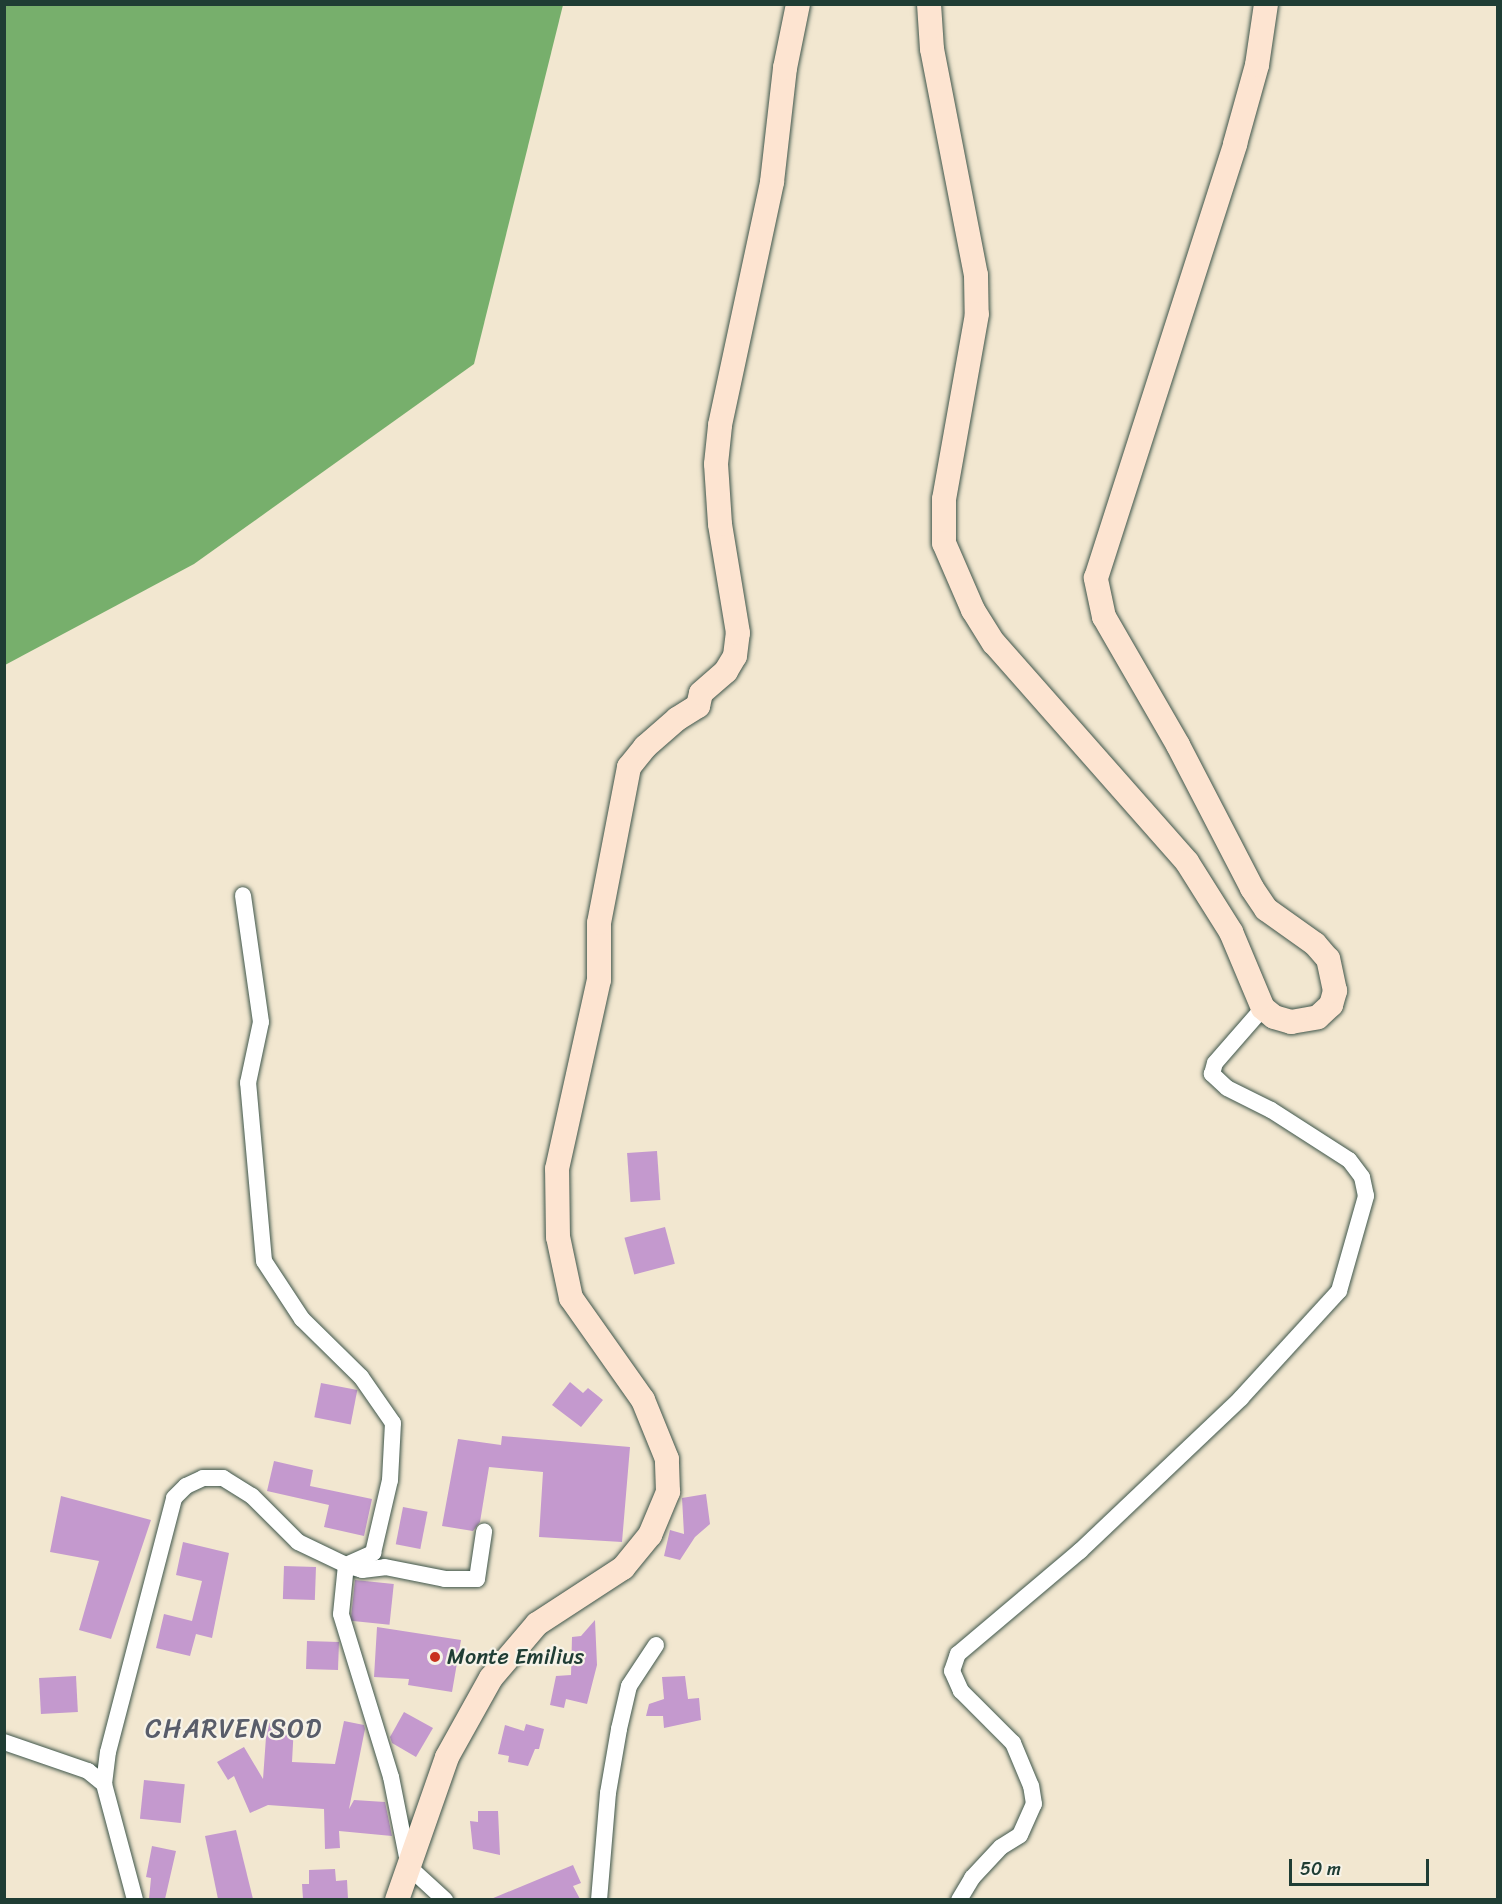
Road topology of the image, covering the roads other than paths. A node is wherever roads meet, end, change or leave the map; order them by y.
1 (798, 4) edge
2 (929, 4) edge
3 (1266, 4) edge
4 (243, 895) dead end
5 (1263, 1008) junction
6 (484, 1532) dead end
7 (346, 1565) junction
8 (656, 1645) dead end
9 (4, 1742) edge
10 (104, 1784) junction
11 (409, 1868) junction
12 (135, 1899) edge
13 (397, 1899) edge
14 (445, 1899) edge
15 (599, 1899) edge
16 (959, 1899) edge

1 - 11 street
2 - 5 street
3 - 5 street
4 - 7 street
5 - 16 street
6 - 7 street
7 - 10 street
7 - 11 street
8 - 15 street
9 - 10 street
10 - 12 street
11 - 13 street
11 - 14 street

